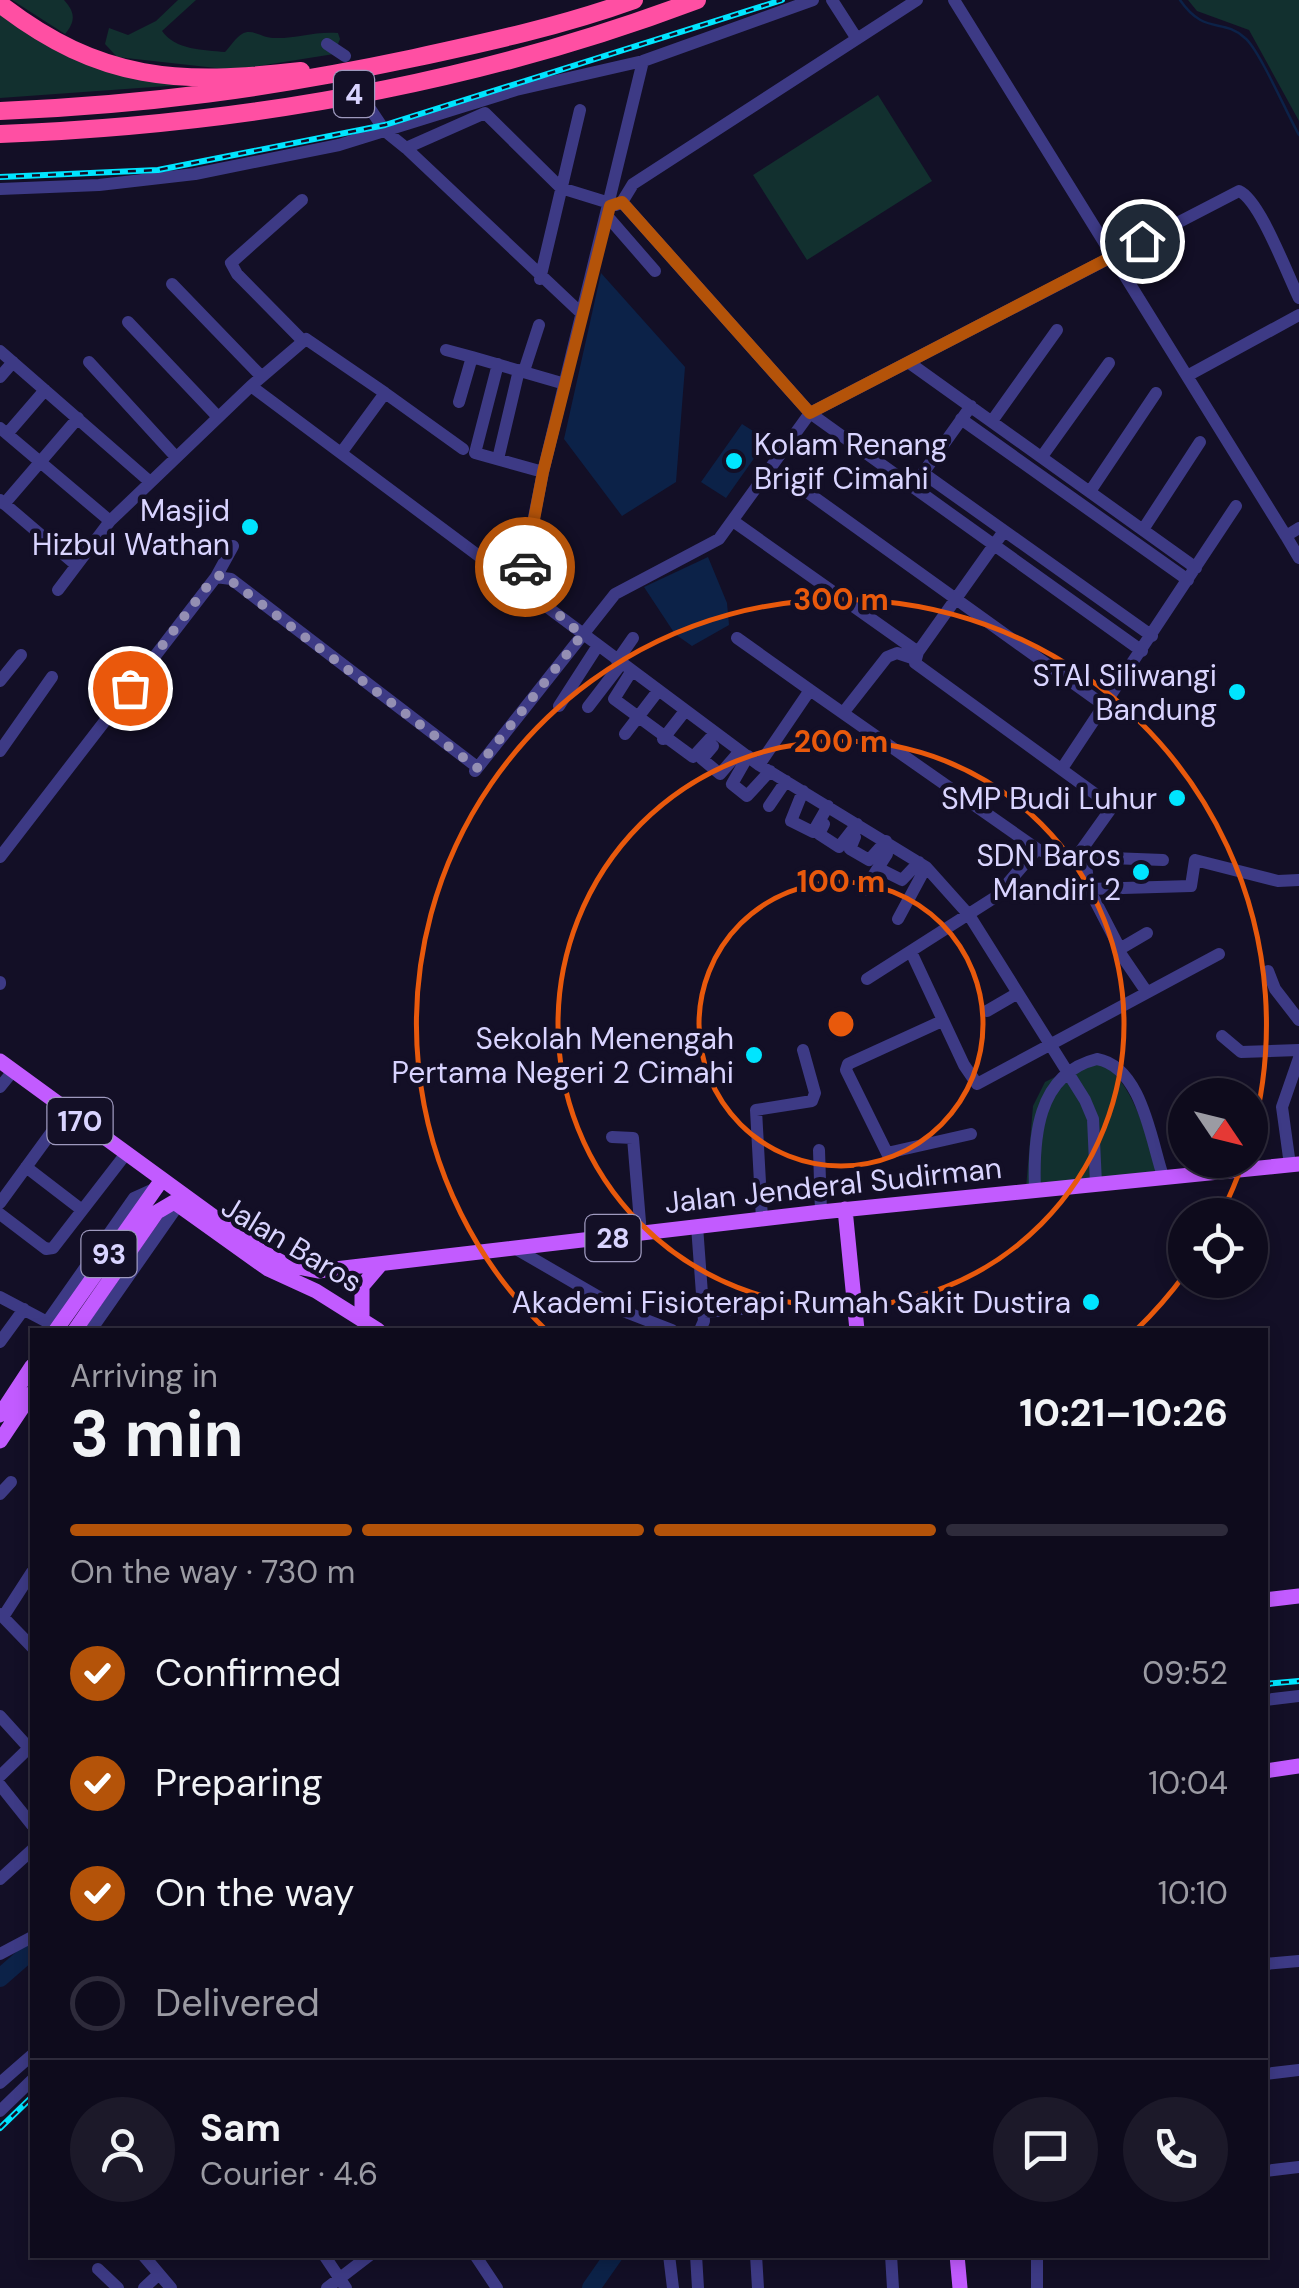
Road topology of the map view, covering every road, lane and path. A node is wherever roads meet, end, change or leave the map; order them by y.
1 (634, 0) edge
2 (697, 0) edge
3 (813, 0) edge
4 (832, 0) edge
5 (917, 0) edge
6 (954, 0) edge
7 (0, 4) edge
8 (857, 39) junction
9 (327, 44) dead end
10 (345, 56) dead end
11 (404, 60) junction
12 (644, 62) junction
13 (371, 110) dead end
14 (580, 110) dead end
15 (0, 111) edge
16 (384, 131) junction
17 (0, 134) edge
18 (406, 148) junction
19 (561, 188) junction
20 (0, 189) edge
21 (302, 200) dead end
22 (614, 208) junction
23 (1111, 257) junction
24 (655, 272) dead end
25 (540, 279) junction
26 (172, 284) dead end
27 (1299, 298) edge
28 (582, 314) junction
29 (1299, 316) edge
30 (128, 322) dead end
31 (539, 326) dead end
32 (1057, 330) dead end
33 (302, 340) junction
34 (446, 350) dead end
35 (0, 351) edge
36 (472, 358) junction
37 (12, 362) junction
38 (89, 362) dead end
39 (1108, 363) dead end
40 (498, 364) junction
41 (911, 364) junction
42 (522, 370) junction
43 (1186, 376) junction
44 (0, 377) edge
45 (256, 381) junction
46 (564, 384) junction
47 (44, 390) junction
48 (384, 392) junction
49 (1156, 394) dead end
50 (460, 402) dead end
51 (971, 406) junction
52 (810, 413) junction
53 (78, 418) junction
54 (218, 418) junction
55 (961, 419) junction
56 (992, 421) junction
57 (4, 431) edge
58 (1200, 442) dead end
59 (462, 449) dead end
60 (341, 452) junction
61 (175, 456) junction
62 (1043, 456) junction
63 (498, 459) junction
64 (40, 461) junction
65 (543, 472) junction
66 (923, 472) junction
67 (149, 481) junction
68 (793, 482) dead end
69 (913, 488) junction
70 (1091, 490) junction
71 (2, 502) edge
72 (1236, 506) dead end
73 (110, 520) junction
74 (734, 521) junction
75 (1144, 528) junction
76 (1299, 528) edge
77 (1004, 531) junction
78 (1286, 536) junction
79 (994, 545) junction
80 (232, 546) dead end
81 (1299, 558) edge
82 (76, 564) junction
83 (1192, 574) junction
84 (216, 577) junction
85 (522, 583) junction
86 (58, 590) dead end
87 (955, 600) junction
88 (582, 635) junction
89 (1152, 636) junction
90 (633, 638) dead end
91 (737, 638) dead end
92 (597, 647) junction
93 (1142, 651) junction
94 (21, 655) dead end
95 (916, 655) junction
96 (623, 666) junction
97 (52, 677) dead end
98 (0, 681) edge
99 (810, 690) junction
100 (658, 691) junction
101 (560, 706) dead end
102 (1105, 706) junction
103 (588, 707) dead end
104 (685, 711) junction
105 (843, 713) junction
106 (638, 718) junction
107 (626, 734) dead end
108 (718, 735) junction
109 (664, 739) junction
110 (0, 751) edge
111 (754, 761) junction
112 (1063, 768) junction
113 (786, 781) junction
114 (802, 791) junction
115 (769, 806) dead end
116 (830, 807) junction
117 (859, 825) junction
118 (890, 843) junction
119 (1037, 849) junction
120 (1082, 855) junction
121 (0, 857) edge
122 (1163, 860) dead end
123 (922, 864) junction
124 (878, 868) junction
125 (1299, 880) edge
126 (864, 890) dead end
127 (1089, 890) junction
128 (969, 914) junction
129 (898, 919) dead end
130 (1147, 933) dead end
131 (1119, 947) junction
132 (912, 954) junction
133 (1219, 954) dead end
134 (1268, 972) dead end
135 (867, 980) dead end
136 (1146, 992) junction
137 (1018, 993) junction
138 (987, 1011) dead end
139 (1299, 1020) edge
140 (942, 1021) junction
141 (1222, 1036) dead end
142 (1051, 1044) junction
143 (803, 1050) dead end
144 (1299, 1050) edge
145 (1299, 1058) edge
146 (6, 1066) edge
147 (1068, 1073) junction
148 (0, 1087) edge
149 (67, 1111) junction
150 (971, 1134) dead end
151 (612, 1137) dead end
152 (819, 1150) dead end
153 (124, 1155) junction
154 (1295, 1164) edge
155 (26, 1168) junction
156 (1163, 1176) junction
157 (1096, 1184) junction
158 (158, 1185) junction
159 (1036, 1191) junction
160 (0, 1203) edge
161 (179, 1204) junction
162 (846, 1209) junction
163 (82, 1210) junction
164 (821, 1212) junction
165 (0, 1214) edge
166 (762, 1218) junction
167 (697, 1226) junction
168 (144, 1230) junction
169 (641, 1234) junction
170 (518, 1250) junction
171 (380, 1265) junction
172 (318, 1271) junction
173 (316, 1291) junction
174 (0, 1296) edge
175 (753, 1308) dead end
176 (24, 1309) junction
177 (704, 1312) junction
178 (362, 1320) junction
179 (54, 1327) edge
180 (76, 1328) edge
181 (92, 1328) edge
182 (375, 1328) edge
183 (667, 1328) edge
184 (700, 1328) edge
185 (858, 1328) edge
186 (0, 1342) edge
187 (30, 1369) edge
188 (30, 1396) edge
189 (0, 1415) edge
190 (0, 1440) edge
191 (10, 1482) dead end
192 (0, 1494) edge
193 (30, 1575) edge
194 (1299, 1596) edge
195 (1268, 1600) edge
196 (1299, 1606) edge
197 (1268, 1609) edge
198 (2, 1615) edge
199 (30, 1645) edge
200 (1299, 1696) edge
201 (1268, 1700) edge
202 (0, 1716) edge
203 (30, 1745) edge
204 (30, 1747) edge
205 (1299, 1766) edge
206 (1268, 1771) edge
207 (0, 1776) edge
208 (0, 1785) edge
209 (30, 1822) edge
210 (30, 1852) edge
211 (0, 1879) edge
212 (30, 1938) edge
213 (0, 1954) edge
214 (1299, 1961) edge
215 (1268, 1964) edge
216 (30, 2057) edge
217 (1299, 2070) edge
218 (1268, 2074) edge
219 (30, 2082) edge
220 (0, 2083) edge
221 (0, 2111) edge
222 (1299, 2167) edge
223 (1268, 2171) edge
224 (146, 2258) edge
225 (326, 2258) edge
226 (367, 2258) edge
227 (477, 2258) edge
228 (670, 2258) edge
229 (696, 2258) edge
230 (756, 2258) edge
231 (891, 2258) edge
232 (957, 2258) edge
233 (1037, 2258) edge
234 (98, 2269) dead end
235 (159, 2274) junction
236 (342, 2283) edge
237 (118, 2288) edge
238 (144, 2288) edge
239 (171, 2288) edge
240 (326, 2288) edge
241 (498, 2288) edge
242 (674, 2288) edge
243 (690, 2288) edge
244 (698, 2288) edge
245 (758, 2288) edge
246 (892, 2288) edge
247 (960, 2288) edge
248 (1037, 2288) edge

1 - 11 highway, 4
2 - 17 highway, 4
3 - 12 street
4 - 8 street
5 - 8 street
6 - 23 street
7 - 11 highway
8 - 22 street
9 - 10 street
11 - 15 highway, 4
12 - 16 street
12 - 22 street
13 - 16 street
14 - 19 street
16 - 18 street
16 - 20 street
18 - 19 street
18 - 25 street
19 - 22 street
19 - 25 street
21 - 33 street
22 - 24 street
22 - 28 street
22 - 52 street
23 - 27 street
23 - 41 street
23 - 43 street
25 - 28 street
26 - 45 street
28 - 46 street
29 - 43 street
30 - 54 street
31 - 42 street
32 - 56 street
33 - 45 street
33 - 48 street
34 - 36 street
35 - 37 street
36 - 40 street
36 - 50 street
37 - 44 street
37 - 47 street
38 - 61 street
39 - 62 street
40 - 42 street
40 - 63 street
41 - 51 street
41 - 52 street
42 - 46 street
42 - 63 street
43 - 78 street
45 - 54 street
45 - 60 street
46 - 65 street
47 - 53 street
47 - 57 street
48 - 59 street
48 - 60 street
49 - 70 street
51 - 55 street
51 - 56 street
52 - 69 street
52 - 74 street
53 - 64 street
53 - 67 street
54 - 61 street
55 - 66 street
55 - 83 street
56 - 62 street
57 - 64 street
58 - 75 street
60 - 85 street
61 - 67 street
62 - 70 street
63 - 65 street
64 - 71 street
64 - 73 street
65 - 85 street
66 - 69 street
66 - 77 street
67 - 73 street
68 - 87 street
69 - 79 street
70 - 75 street
71 - 82 street
72 - 83 street
73 - 82 street
74 - 88 street
74 - 95 street
75 - 83 street
76 - 78 street
77 - 79 street
77 - 89 street
78 - 81 street
79 - 87 street
79 - 93 street
80 - 84 street
82 - 86 street
83 - 89 street
84 - 88 street
84 - 121 street
85 - 88 street
87 - 95 street
87 - 102 street
88 - 92 street
89 - 93 street
90 - 96 street
91 - 99 street
92 - 96 street
92 - 101 street
93 - 102 street
94 - 98 street
95 - 105 street
95 - 112 street
96 - 100 street
96 - 103 street
96 - 106 street
97 - 110 street
99 - 105 street
99 - 111 street
100 - 104 street
100 - 106 street
102 - 112 street
104 - 108 street
104 - 109 street
105 - 119 street
106 - 107 street
106 - 109 street
108 - 109 street
108 - 111 street
108 - 111 street
111 - 113 street
112 - 120 street
113 - 114 street
113 - 115 street
114 - 116 street
114 - 116 street
116 - 117 street
116 - 117 street
117 - 118 street
117 - 118 street
118 - 123 street
118 - 124 street
119 - 120 street
119 - 128 street
120 - 122 street
120 - 127 street
123 - 124 street
123 - 128 street
123 - 129 street
124 - 126 street
125 - 127 street
127 - 131 street
128 - 132 street
128 - 137 street
130 - 131 street
131 - 136 street
132 - 135 street
132 - 140 street
133 - 136 street
134 - 139 street
136 - 142 street
137 - 138 street
137 - 142 street
140 - 142 street
140 - 150 street
141 - 144 street
142 - 147 street
143 - 166 street
145 - 154 street
146 - 148 street
146 - 149 main road, 170
147 - 156 street
147 - 157 street
147 - 159 street
149 - 153 main road, 170
149 - 155 street
151 - 169 street
152 - 164 street
153 - 158 main road, 170
153 - 163 street
154 - 156 main road, Jalan Jenderal Sudirman / 28
155 - 160 street
155 - 163 street
156 - 157 main road, Jalan Jenderal Sudirman / 28
157 - 159 main road, Jalan Jenderal Sudirman / 28
158 - 168 main road
158 - 172 main road, Jalan Jenderal Sudirman / 170
158 - 179 main road, 93
159 - 162 main road, Jalan Jenderal Sudirman / 28
161 - 168 main road, 93
161 - 173 main road, Jalan Baros
161 - 181 street
162 - 164 main road, Jalan Jenderal Sudirman / 28
162 - 185 main road
163 - 165 street
164 - 166 main road, Jalan Jenderal Sudirman / 28
166 - 167 main road, Jalan Jenderal Sudirman / 28
167 - 169 main road, Jalan Jenderal Sudirman / 28
167 - 177 street
168 - 180 main road, 93
169 - 170 main road, Jalan Jenderal Sudirman / 28
170 - 171 main road, Jalan Jenderal Sudirman / 28
170 - 183 street
171 - 172 main road, Jalan Jenderal Sudirman / 170
171 - 178 main road
172 - 173 main road
173 - 178 main road, Jalan Baros
174 - 176 street
175 - 177 street
176 - 179 street
176 - 186 street
177 - 184 street
178 - 182 main road, Jalan Baros
187 - 189 main road
188 - 190 main road
191 - 192 street
193 - 198 street
194 - 195 main road
196 - 197 main road
198 - 199 street
200 - 201 street
202 - 203 street
204 - 207 street
205 - 206 main road
208 - 209 street
210 - 211 street
212 - 213 street
214 - 215 street
216 - 220 street
217 - 218 street
219 - 221 street
222 - 223 street
224 - 235 street
225 - 236 street
226 - 236 street
227 - 241 street
228 - 242 street
229 - 244 street
230 - 245 street
231 - 246 street
232 - 247 main road
233 - 248 street
234 - 237 street
235 - 238 street
235 - 239 street
236 - 240 street
243 - 244 street

